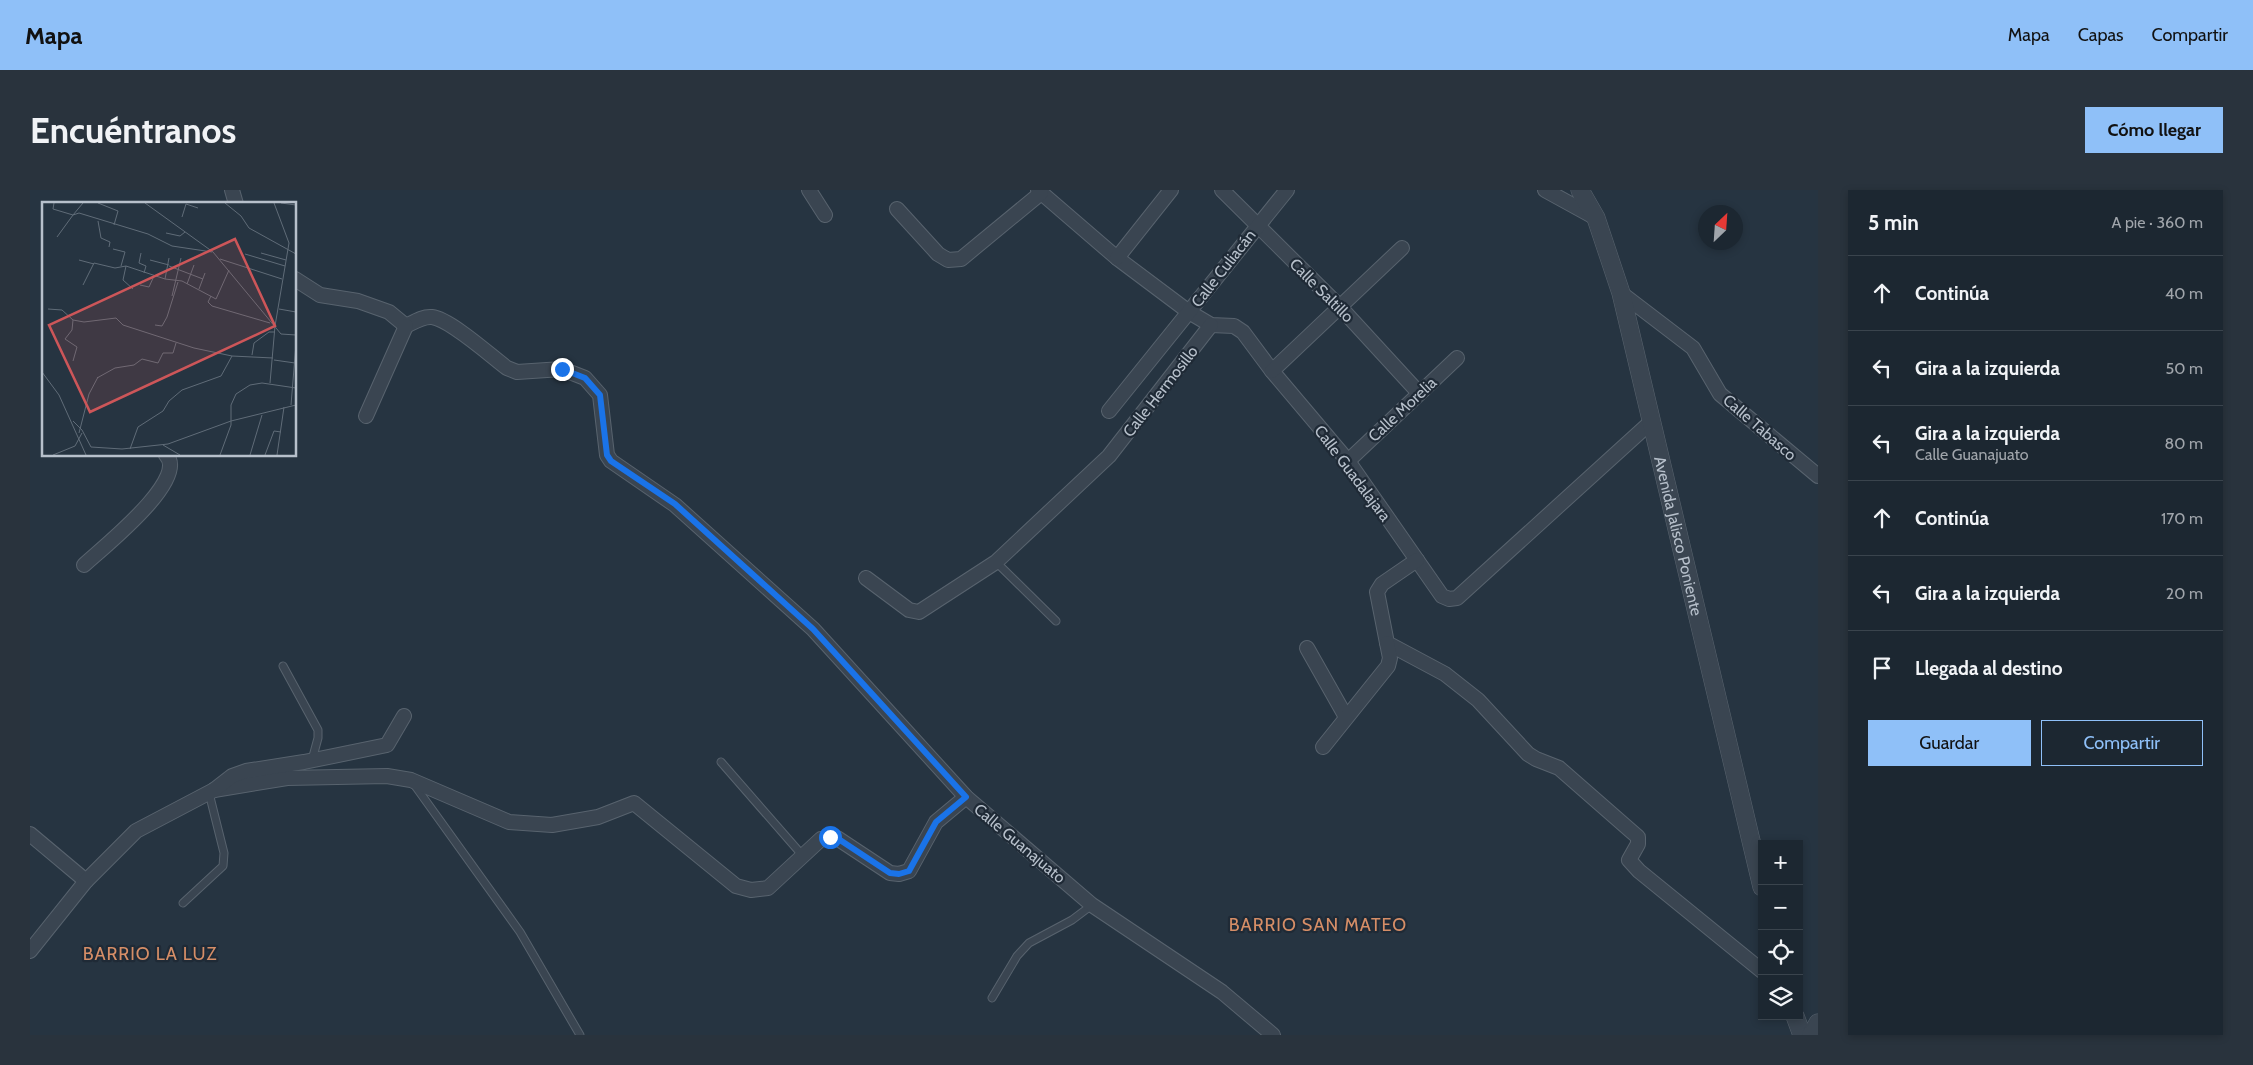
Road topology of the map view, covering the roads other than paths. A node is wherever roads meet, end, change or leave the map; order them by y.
1 (809, 190) edge
2 (1171, 190) edge
3 (1222, 190) edge
4 (1287, 190) edge
5 (1544, 190) edge
6 (1580, 190) edge
7 (1040, 192) edge
8 (897, 209) dead end
9 (825, 215) dead end
10 (1596, 218) junction
11 (1258, 225) junction
12 (1402, 248) dead end
13 (1117, 258) junction
14 (296, 280) edge
15 (1621, 293) junction
16 (1340, 307) junction
17 (1189, 312) junction
18 (1211, 325) junction
19 (406, 326) junction
20 (1457, 358) dead end
21 (1272, 371) junction
22 (1419, 393) junction
23 (1109, 411) dead end
24 (366, 416) dead end
25 (1652, 421) junction
26 (166, 456) edge
27 (1348, 461) junction
28 (1818, 476) edge
29 (1417, 560) junction
30 (996, 562) junction
31 (84, 565) dead end
32 (866, 578) dead end
33 (1056, 621) dead end
34 (1387, 643) junction
35 (1307, 648) dead end
36 (283, 666) dead end
37 (404, 716) dead end
38 (1346, 717) junction
39 (1323, 747) dead end
40 (312, 760) junction
41 (721, 762) dead end
42 (411, 780) junction
43 (212, 791) junction
44 (966, 797) junction
45 (30, 834) edge
46 (803, 856) junction
47 (86, 881) junction
48 (1762, 885) edge
49 (183, 904) dead end
50 (1092, 905) junction
51 (30, 951) edge
52 (1758, 968) edge
53 (992, 998) dead end
54 (1796, 1020) edge
55 (1818, 1023) edge
56 (580, 1035) edge
57 (1274, 1035) edge
58 (1802, 1035) edge
59 (1811, 1035) edge

1 - 9 street
2 - 13 street
3 - 11 street, Calle Saltillo
4 - 11 street, Calle Culiacán
5 - 10 street
6 - 10 street, Avenida Jalisco Poniente
7 - 8 street
7 - 13 street, Calle Guadalajara
10 - 15 street, Avenida Jalisco Poniente
11 - 16 street, Calle Saltillo
11 - 17 street, Calle Culiacán
12 - 16 street
13 - 17 street, Calle Guadalajara
14 - 19 street
15 - 25 street, Avenida Jalisco Poniente
15 - 28 street, Calle Tabasco
16 - 21 street
16 - 22 street, Calle Saltillo
17 - 18 street, Calle Guadalajara
17 - 23 street, Calle Culiacán
18 - 21 street, Calle Guadalajara
18 - 30 street, Calle Hermosillo
19 - 24 street
19 - 44 street, Calle Guanajuato
20 - 22 street, Calle Morelia
21 - 27 street, Calle Guadalajara
22 - 27 street, Calle Morelia
25 - 29 street, Calle Guadalajara
25 - 48 street, Avenida Jalisco Poniente
26 - 31 street
27 - 29 street, Calle Guadalajara
29 - 34 street
30 - 32 street, Calle Hermosillo
30 - 33 lane
34 - 38 street
34 - 52 street
35 - 38 street
36 - 40 lane
37 - 40 street
38 - 39 street
40 - 43 street
41 - 46 lane
42 - 43 street
42 - 46 street
42 - 56 lane
43 - 47 street
43 - 49 lane
44 - 46 street
44 - 50 street, Calle Guanajuato
45 - 47 street
47 - 51 street
50 - 53 lane
50 - 57 street, Calle Guanajuato
54 - 58 street
55 - 59 street

